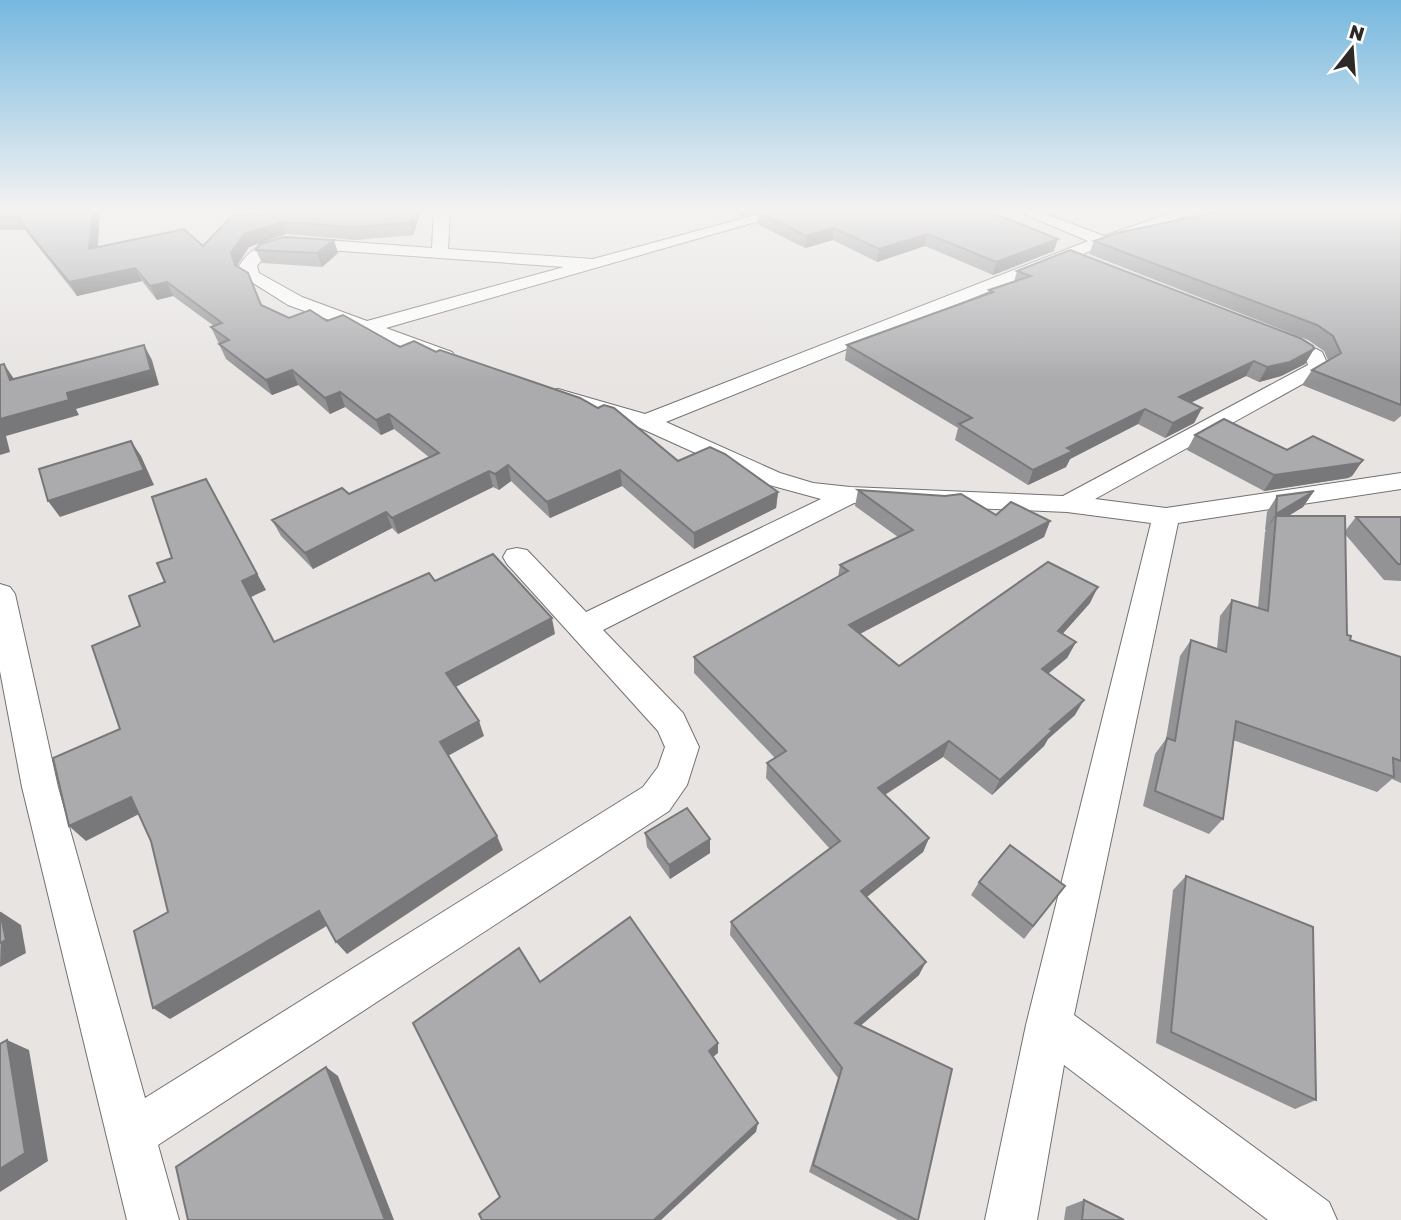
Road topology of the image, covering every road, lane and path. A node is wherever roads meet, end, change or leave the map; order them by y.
1 (249, 268) edge
2 (578, 268) edge
3 (1031, 268) edge
4 (367, 327) junction
5 (1254, 327) edge
6 (468, 365) edge
7 (539, 390) edge
8 (646, 422) junction
9 (1401, 481) edge
10 (850, 495) junction
11 (1067, 504) junction
12 (1166, 516) junction
13 (517, 557) dead end
14 (0, 593) edge
15 (583, 627) junction
16 (1049, 1025) junction
17 (133, 1133) junction
18 (153, 1220) edge
19 (1011, 1220) edge
20 (1311, 1220) edge

1 - 4 street
2 - 4 street
3 - 8 street
4 - 6 street
5 - 11 street
7 - 8 street
8 - 10 street
9 - 12 street
10 - 11 street
10 - 15 street
11 - 12 street
12 - 16 street
13 - 15 street
14 - 17 street
15 - 17 street
16 - 19 street
16 - 20 street
17 - 18 street

